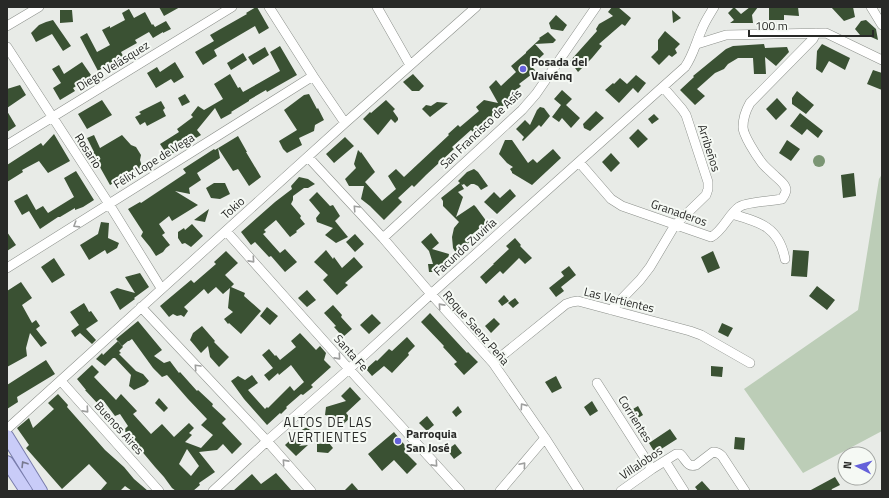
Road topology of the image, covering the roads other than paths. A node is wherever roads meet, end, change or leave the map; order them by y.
1 (39, 7) edge
2 (232, 7) edge
3 (269, 7) edge
4 (377, 7) edge
5 (476, 7) edge
6 (596, 7) edge
7 (714, 7) edge
8 (871, 7) edge
9 (882, 25) edge
10 (7, 26) edge
11 (816, 33) junction
12 (697, 44) junction
13 (7, 47) edge
14 (882, 60) edge
15 (410, 65) junction
16 (313, 76) junction
17 (663, 87) junction
18 (52, 117) junction
19 (345, 123) junction
20 (7, 146) edge
21 (308, 157) junction
22 (579, 162) junction
23 (109, 204) junction
24 (732, 214) junction
25 (675, 224) junction
26 (226, 231) junction
27 (383, 238) junction
28 (785, 259) dead end
29 (7, 268) edge
30 (161, 288) junction
31 (431, 294) junction
32 (141, 308) junction
33 (611, 310) junction
34 (493, 363) junction
35 (750, 363) dead end
36 (349, 369) junction
37 (60, 381) junction
38 (597, 383) dead end
39 (7, 429) edge
40 (7, 436) edge
41 (545, 438) junction
42 (267, 442) junction
43 (665, 461) junction
44 (7, 462) edge
45 (652, 469) junction
46 (26, 491) edge
47 (41, 491) edge
48 (159, 491) edge
49 (213, 491) edge
50 (311, 491) edge
51 (460, 491) edge
52 (500, 491) edge
53 (579, 491) edge
54 (621, 491) edge
55 (684, 491) edge
56 (745, 491) edge

1 - 10 street
2 - 18 street, Diego Velásquez
3 - 16 street
4 - 15 street
5 - 15 street, Tokio
6 - 27 street, San Francisco de Asís
7 - 12 street, Facundo Zuviría
8 - 9 street
11 - 12 street
11 - 14 street
11 - 24 street, Granaderos
12 - 17 street, Facundo Zuviría
13 - 18 street, Rosario
15 - 19 street, Tokio
16 - 19 street
16 - 23 street, Félix Lope de Vega
17 - 22 street, Facundo Zuviría
17 - 25 street, Arribeños
18 - 20 street, Diego Velásquez
18 - 23 street, Rosario
19 - 21 street, Tokio
21 - 26 street, Tokio
27 -> 21 street, Roque Saenz Peña
22 - 25 street, Granaderos
22 - 31 street, Facundo Zuviría
23 -> 29 street, Félix Lope de Vega
23 - 30 street, Rosario
24 - 25 street, Granaderos
24 - 28 street
25 - 33 street, Arribeños
26 - 30 street, Tokio
26 -> 36 street, Santa Fe
27 - 31 street, Roque Saenz Peña
30 - 32 street, Tokio
34 -> 31 street, Roque Saenz Peña
31 - 36 street, Facundo Zuviría
32 - 37 street, Tokio
42 -> 32 street
33 - 34 street, Las Vertientes
33 - 35 street, Las Vertientes
41 -> 34 street, Roque Saenz Peña
36 - 42 street, Facundo Zuviría
36 -> 51 street, Santa Fe
37 - 39 street, Tokio
37 -> 48 street, Buenos Aires
38 - 45 street, Corrientes
47 -> 40 main road
52 -> 41 street
41 - 53 street, Roque Saenz Peña
42 - 49 street, Facundo Zuviría
50 -> 42 street
43 - 45 street, Villalobos
43 - 55 street
43 - 56 street, Villalobos
44 - 46 main road
45 - 54 street, Villalobos

